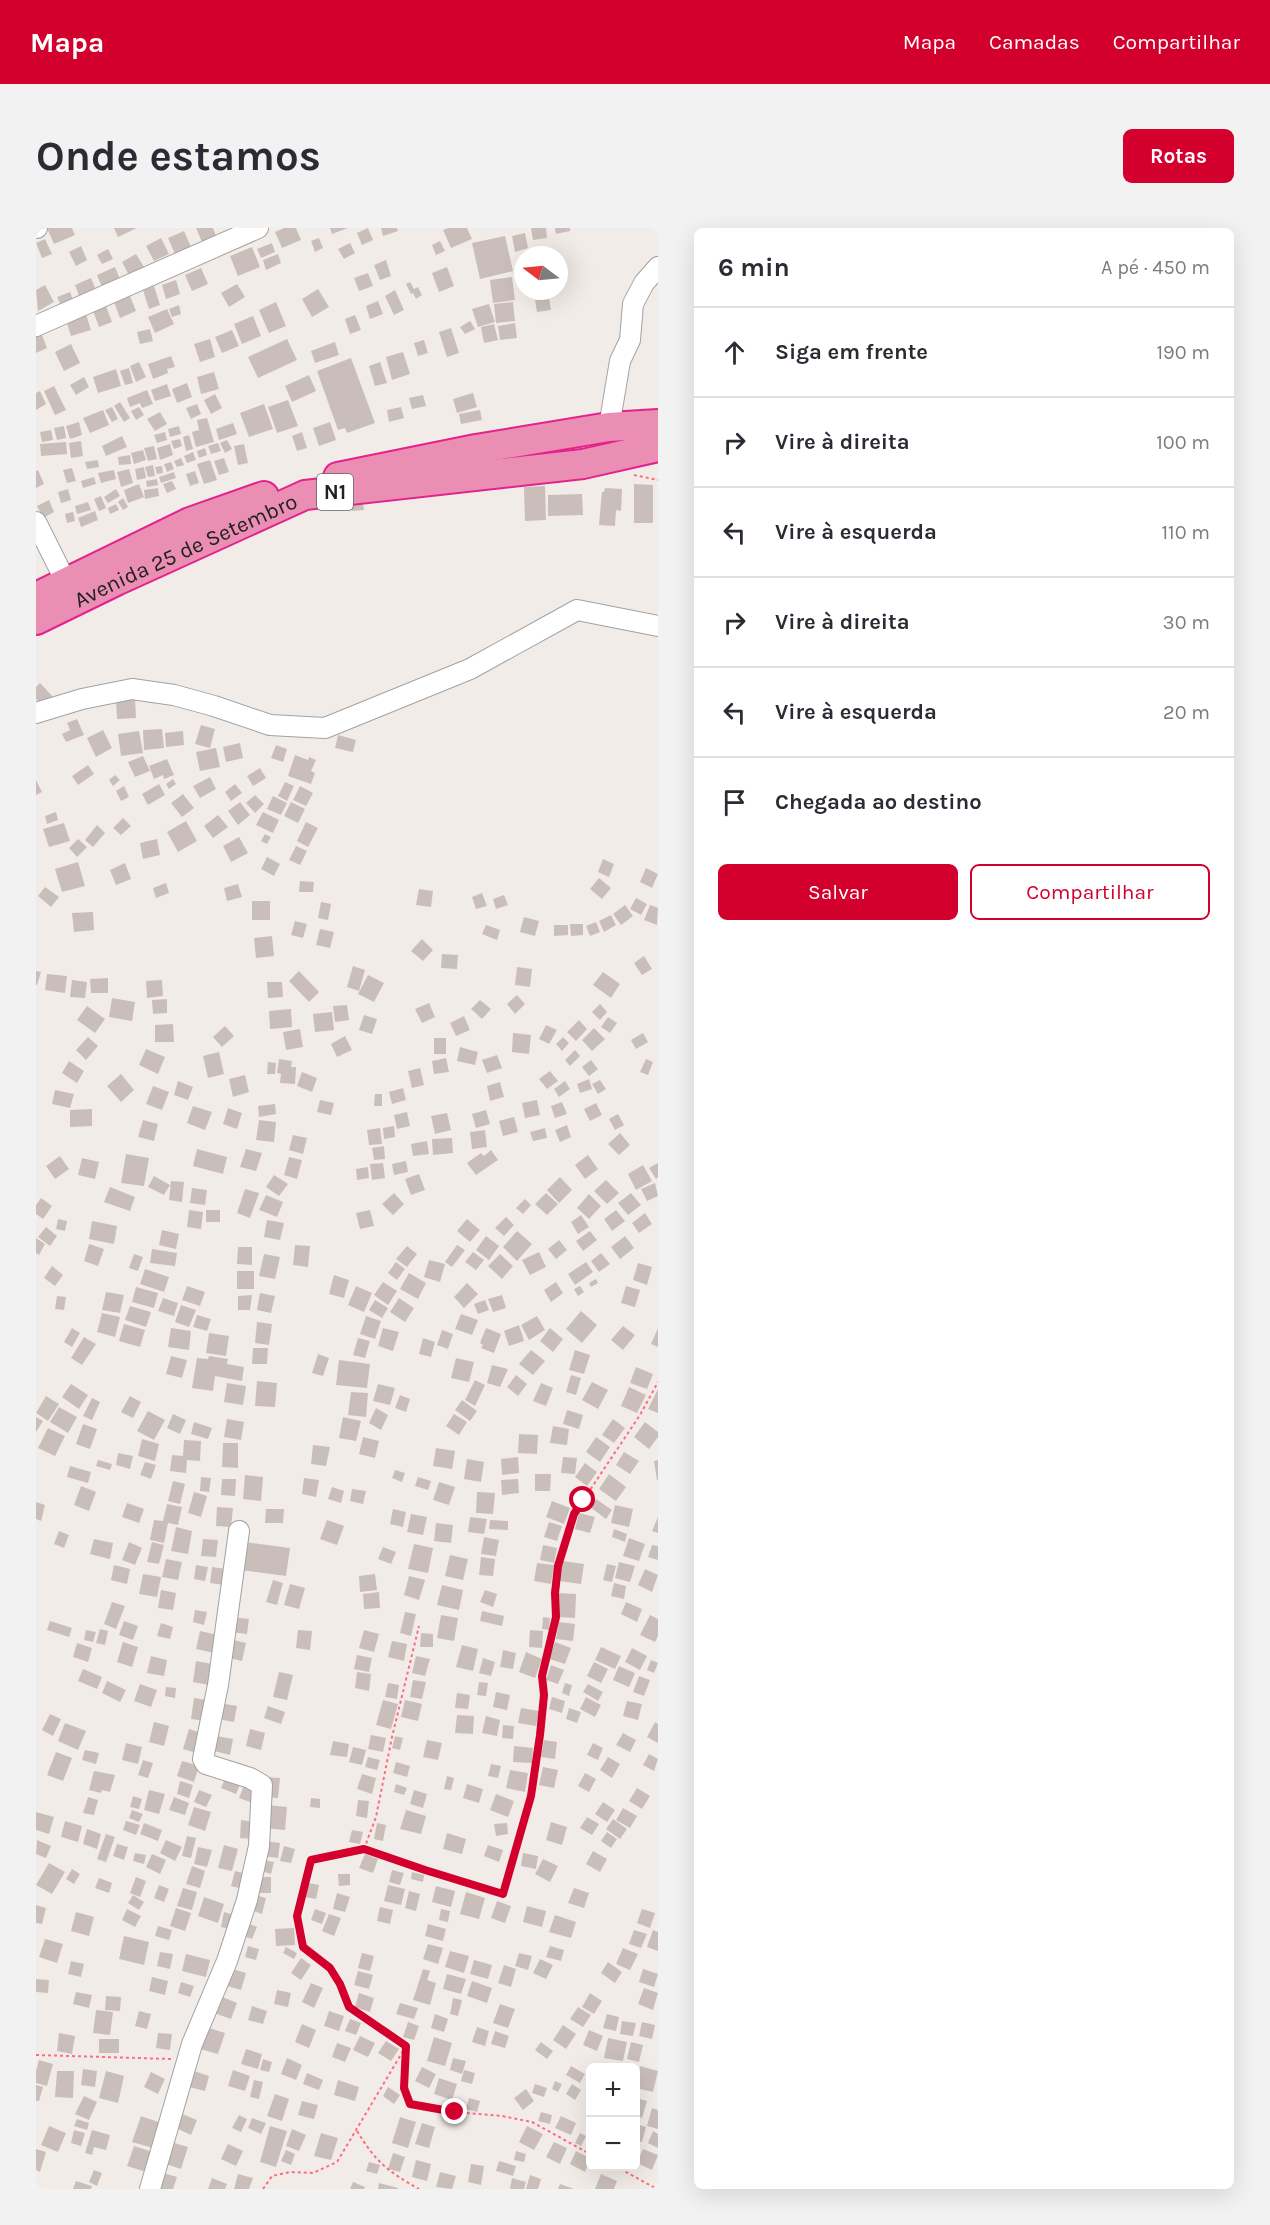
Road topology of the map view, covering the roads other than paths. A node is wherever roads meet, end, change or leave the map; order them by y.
1 (258, 228) edge
2 (658, 267) edge
3 (36, 326) edge
4 (658, 424) edge
5 (609, 427) junction
6 (658, 447) edge
7 (36, 522) edge
8 (47, 586) edge
9 (36, 620) edge
10 (658, 626) edge
11 (36, 713) edge
12 (239, 1531) dead end
13 (150, 2189) edge

1 - 3 street
2 - 5 street
4 - 5 highway, Avenida 25 de Setembro / N1
5 - 8 highway, Avenida 25 de Setembro / N1
6 - 9 highway, Avenida 25 de Setembro / N1
7 - 8 street
10 - 11 street
12 - 13 street

